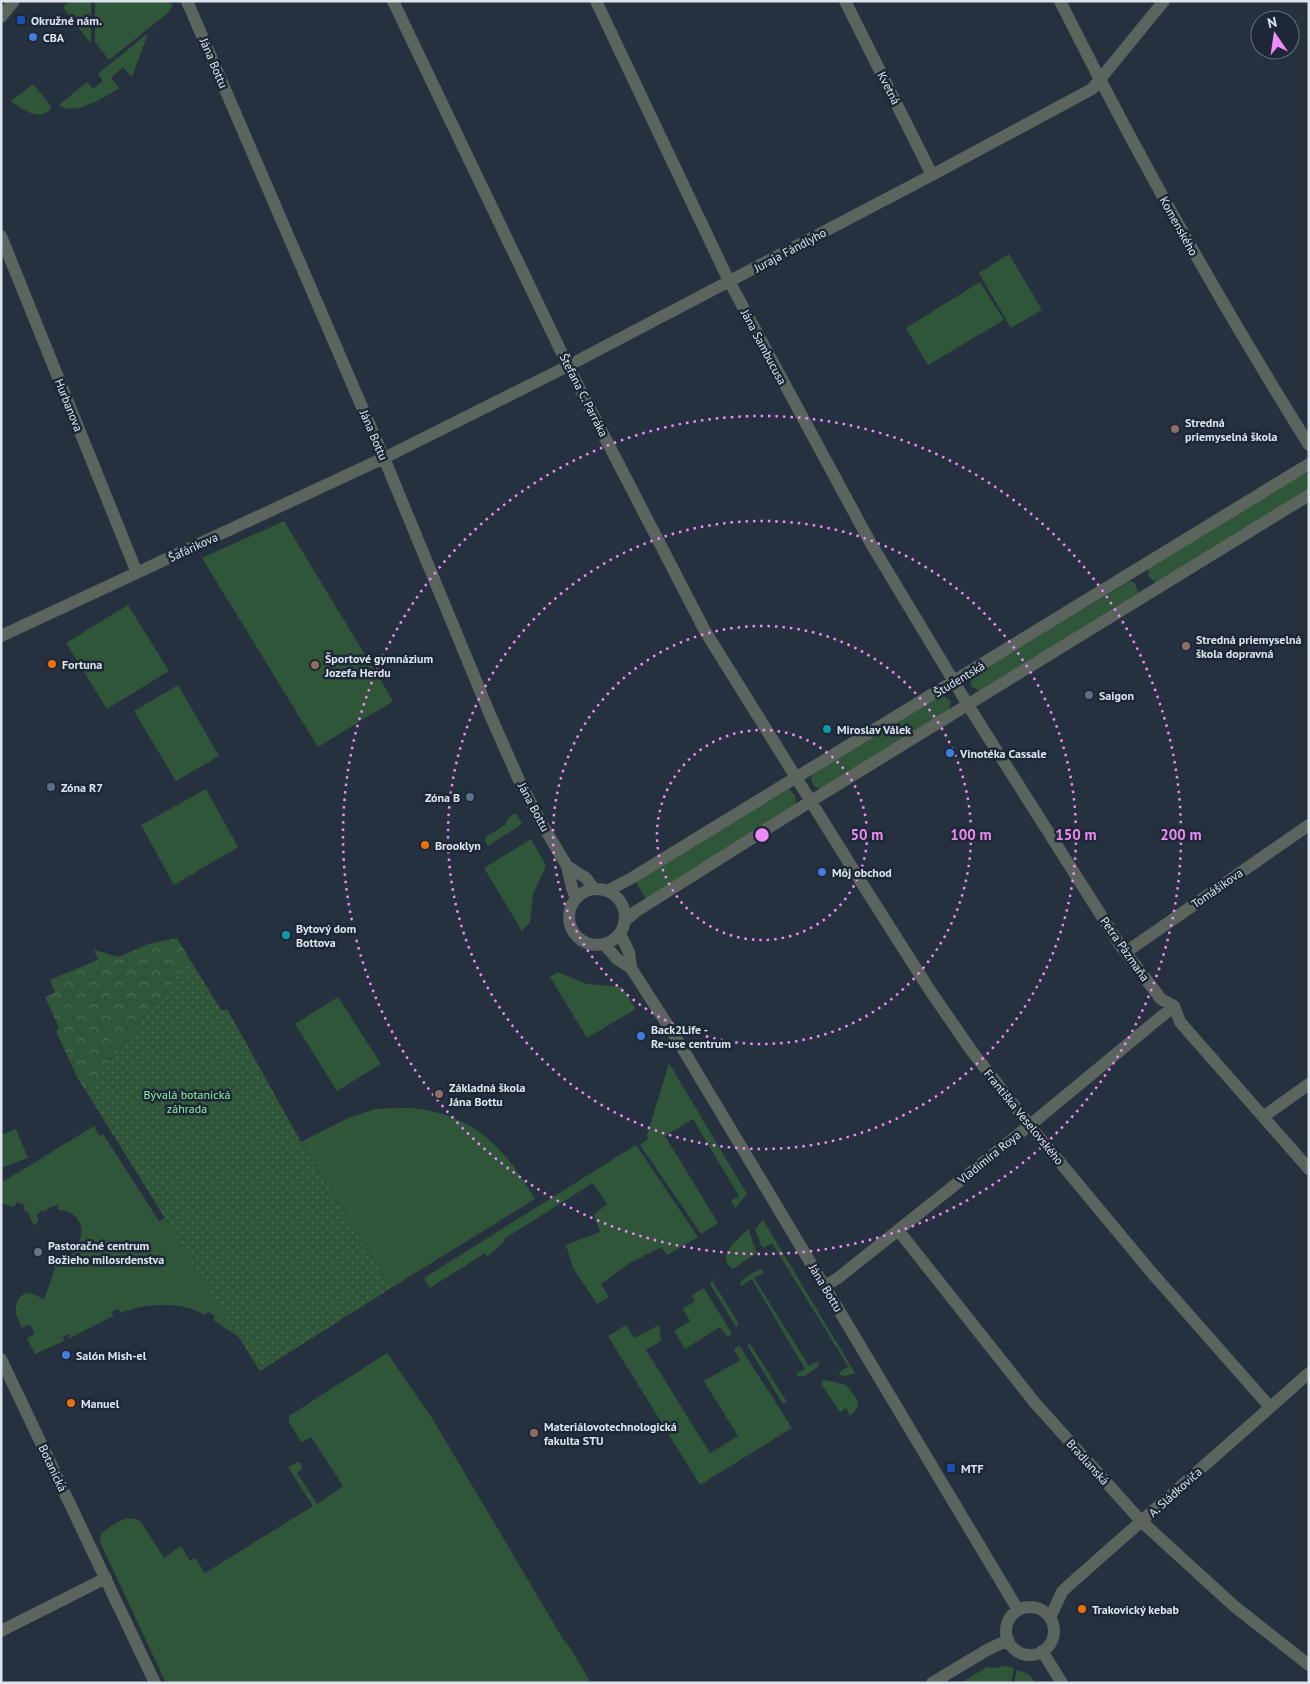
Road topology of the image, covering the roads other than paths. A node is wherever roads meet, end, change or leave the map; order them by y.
1 (14, 1) edge
2 (187, 1) edge
3 (393, 1) edge
4 (596, 1) edge
5 (844, 1) edge
6 (1060, 1) edge
7 (1164, 1) edge
8 (1, 17) edge
9 (1100, 81) junction
10 (932, 175) junction
11 (1, 236) edge
12 (729, 281) junction
13 (568, 366) junction
14 (1309, 445) edge
15 (384, 458) junction
16 (1309, 464) edge
17 (1309, 495) edge
18 (137, 573) junction
19 (1, 636) edge
20 (953, 682) junction
21 (968, 706) junction
22 (796, 777) junction
23 (811, 801) junction
24 (1309, 825) edge
25 (567, 866) junction
26 (594, 889) junction
27 (607, 891) junction
28 (576, 898) junction
29 (625, 921) junction
30 (620, 934) junction
31 (604, 944) junction
32 (1126, 952) junction
33 (631, 968) junction
34 (1174, 1006) junction
35 (1309, 1084) edge
36 (1263, 1117) junction
37 (1030, 1125) junction
38 (1309, 1170) edge
39 (898, 1230) junction
40 (825, 1286) junction
41 (1, 1359) edge
42 (1309, 1373) edge
43 (1270, 1407) junction
44 (1141, 1521) junction
45 (106, 1578) junction
46 (1018, 1610) junction
47 (1050, 1618) junction
48 (1, 1630) edge
49 (1008, 1640) junction
50 (1042, 1651) junction
51 (1309, 1665) edge
52 (155, 1683) edge
53 (932, 1683) edge
54 (1062, 1683) edge

1 - 8 street
2 - 15 street, Jána Bottu
3 - 13 street, Štefana C. Parráka
4 - 12 street, Jána Sambucusa
5 - 10 street, Kvetná
6 - 9 street, Komenského
7 - 9 street, Juraja Fándlyho
9 - 10 street, Juraja Fándlyho
9 - 14 street, Komenského
10 - 12 street, Juraja Fándlyho
11 - 18 street, Hurbanova
12 - 13 street, Juraja Fándlyho
12 - 20 street, Jána Sambucusa
13 - 15 street, Juraja Fándlyho
13 - 22 street, Štefana C. Parráka
15 - 18 street, Šafárikova
15 - 25 street, Jána Bottu
16 - 20 street, Študentská
17 - 21 street
18 - 19 street, Šafárikova
20 - 21 street, Jána Sambucusa
20 - 22 street, Študentská
21 - 23 street
21 - 32 street, Petra Pázmaňa
22 - 23 street, Štefana C. Parráka
22 - 27 street, Študentská
23 - 29 street
23 - 37 street, Františka Veselovského
24 - 32 street, Tomášikova
25 - 26 street, Jána Bottu
25 - 28 street, Jána Bottu
26 - 27 street
26 - 28 street
27 - 29 street
28 - 31 street
29 - 30 street
30 - 31 street
30 - 33 street, Jána Bottu
31 - 33 street, Jána Bottu
32 - 34 street, Petra Pázmaňa
33 - 40 street, Jána Bottu
34 - 36 street, Petra Pázmaňa
34 - 37 street, Vladimíra Roya
35 - 36 street
36 - 38 street, Petra Pázmaňa
37 - 39 street, Vladimíra Roya
37 - 43 street, Františka Veselovského
39 - 40 street, Vladimíra Roya
39 - 44 street, Bradlanská
40 - 46 street, Jána Bottu
41 - 45 street, Botanická
42 - 43 street, A. Sládkoviča
43 - 44 street, A. Sládkoviča
44 - 47 street, A. Sládkoviča
44 - 51 street, Bradlanská
45 - 48 street
45 - 52 street, Botanická
46 - 47 street
46 - 49 street
47 - 50 street
49 - 50 street
49 - 53 street
50 - 54 street

